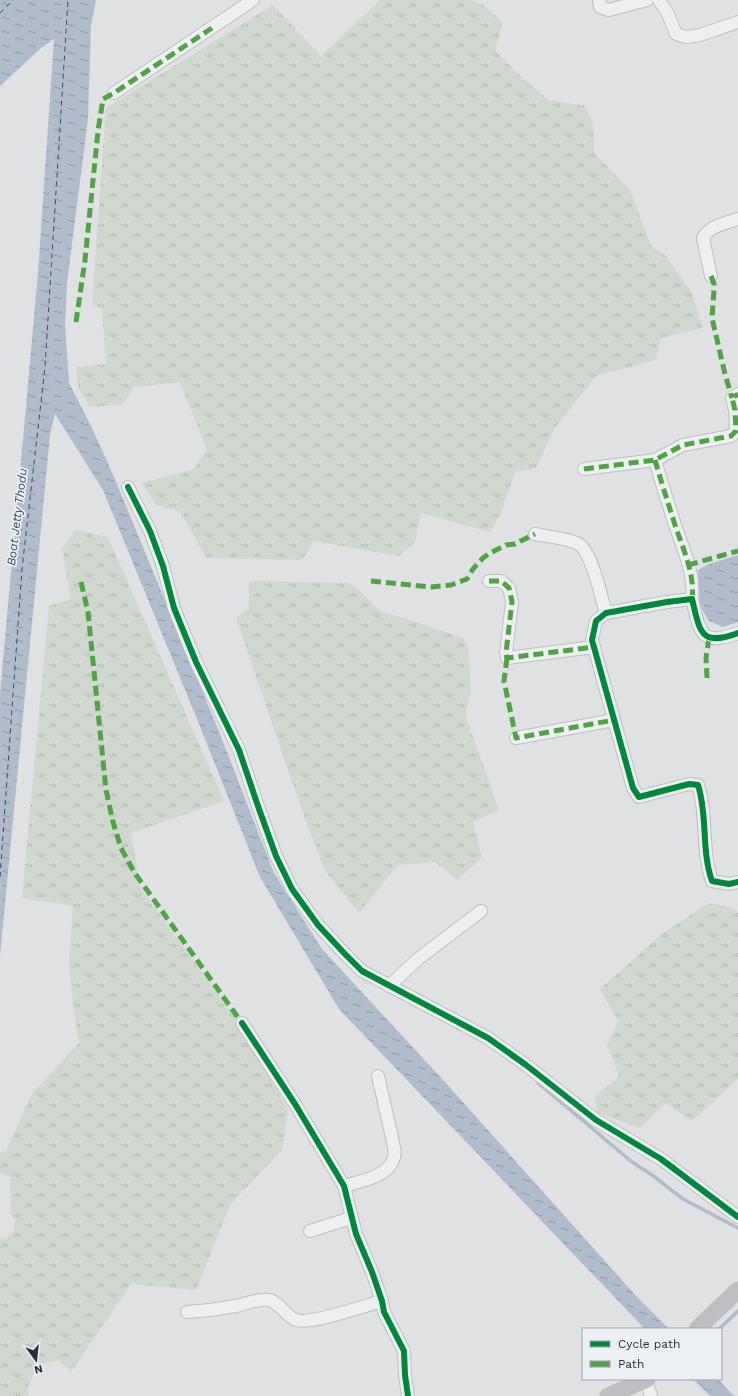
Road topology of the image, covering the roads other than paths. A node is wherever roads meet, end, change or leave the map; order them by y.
1 (253, 0) edge
2 (599, 0) edge
3 (647, 0) edge
4 (659, 0) edge
5 (738, 22) edge
6 (114, 93) dead end
7 (738, 219) edge
8 (711, 276) dead end
9 (738, 394) edge
10 (655, 460) junction
11 (584, 469) dead end
12 (128, 487) dead end
13 (535, 534) dead end
14 (489, 581) dead end
15 (692, 599) junction
16 (606, 613) junction
17 (738, 633) edge
18 (594, 647) junction
19 (614, 720) junction
20 (516, 738) dead end
21 (738, 882) edge
22 (481, 911) dead end
23 (389, 986) junction
24 (242, 1023) dead end
25 (378, 1076) dead end
26 (344, 1186) junction
27 (738, 1217) edge
28 (351, 1218) junction
29 (310, 1231) dead end
30 (738, 1290) edge
31 (382, 1301) junction
32 (187, 1312) dead end
33 (698, 1328) edge
34 (648, 1385) edge
35 (408, 1396) edge
36 (608, 1396) edge

1 - 6 street
2 - 3 street
4 - 5 street
7 - 8 street
9 - 10 street
10 - 11 street
10 - 15 street
12 - 23 street
13 - 16 street
14 - 18 street
15 - 16 street
15 - 17 street
16 - 18 street
18 - 19 street
19 - 20 street
19 - 21 street
22 - 23 street
23 - 27 street
24 - 26 street
25 - 26 street
26 - 28 street
28 - 29 street
28 - 31 street
30 - 33 main road
31 - 32 street
31 - 35 street
34 - 36 main road

